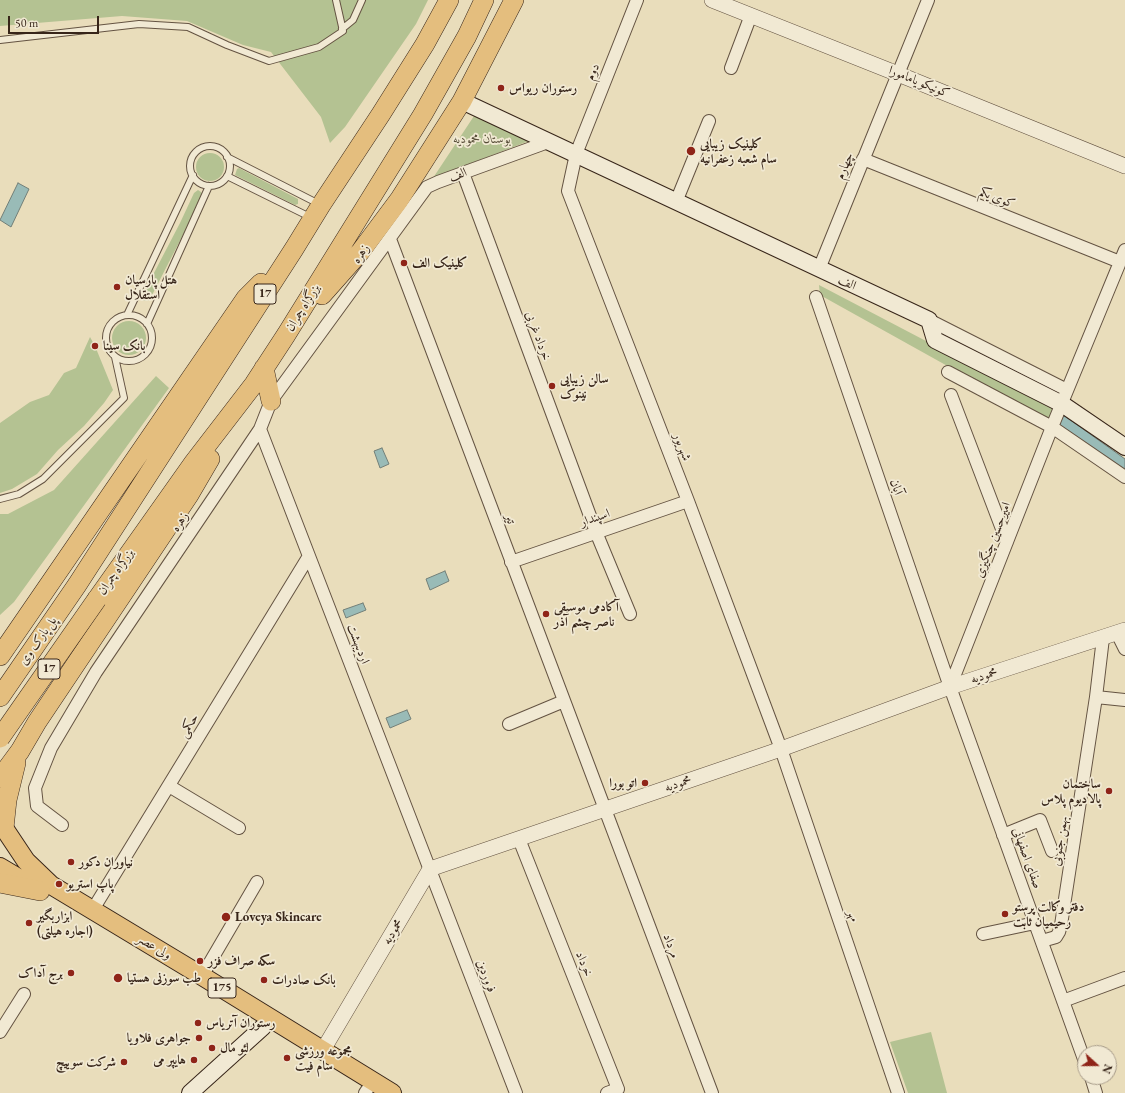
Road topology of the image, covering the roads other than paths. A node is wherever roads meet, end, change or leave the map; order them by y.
1 (336, 0) edge
2 (362, 0) edge
3 (449, 0) edge
4 (484, 0) edge
5 (514, 0) edge
6 (637, 0) edge
7 (712, 0) edge
8 (928, 0) edge
9 (751, 16) junction
10 (342, 29) junction
11 (0, 40) edge
12 (731, 68) dead end
13 (898, 74) junction
14 (462, 101) junction
15 (709, 121) dead end
16 (548, 142) junction
17 (576, 154) junction
18 (227, 157) junction
19 (863, 159) junction
20 (1125, 166) edge
21 (463, 173) junction
22 (193, 175) junction
23 (228, 176) junction
24 (209, 186) junction
25 (676, 202) junction
26 (316, 211) junction
27 (390, 239) junction
28 (294, 249) junction
29 (1125, 250) edge
30 (1120, 262) junction
31 (819, 269) junction
32 (816, 296) dead end
33 (127, 315) junction
34 (147, 324) junction
35 (286, 335) junction
36 (115, 357) junction
37 (264, 368) junction
38 (948, 372) dead end
39 (254, 384) junction
40 (951, 395) dead end
41 (1065, 397) junction
42 (271, 401) junction
43 (1052, 427) junction
44 (260, 429) junction
45 (1125, 448) edge
46 (1125, 477) edge
47 (0, 499) edge
48 (688, 501) junction
49 (596, 532) junction
50 (1007, 542) junction
51 (309, 556) junction
52 (511, 562) junction
53 (76, 585) joint
54 (97, 599) joint
55 (630, 614) dead end
56 (1115, 634) edge
57 (1125, 649) edge
58 (0, 656) edge
59 (950, 687) junction
60 (0, 697) edge
61 (1096, 697) junction
62 (1125, 700) edge
63 (564, 701) junction
64 (0, 717) edge
65 (37, 722) junction
66 (510, 724) dead end
67 (0, 738) edge
68 (781, 749) junction
69 (20, 751) junction
70 (0, 778) edge
71 (169, 786) junction
72 (604, 809) junction
73 (2, 822) edge
74 (62, 825) dead end
75 (239, 828) dead end
76 (1004, 835) junction
77 (519, 839) junction
78 (1052, 851) dead end
79 (0, 867) edge
80 (430, 869) junction
81 (257, 882) dead end
82 (0, 883) edge
83 (45, 888) junction
84 (92, 911) junction
85 (1035, 922) junction
86 (983, 934) dead end
87 (1042, 941) junction
88 (202, 976) junction
89 (1125, 978) edge
90 (24, 994) dead end
91 (1063, 1001) junction
92 (263, 1027) junction
93 (0, 1032) edge
94 (1079, 1045) edge
95 (323, 1050) junction
96 (368, 1092) edge
97 (190, 1093) edge
98 (392, 1093) edge
99 (516, 1093) edge
100 (607, 1093) edge
101 (712, 1093) edge
102 (898, 1093) edge

1 - 10 lane
2 - 10 lane
3 - 26 highway, بزرگراه چمران / 17
4 - 35 highway, بزرگراه چمران / 17
5 - 14 highway
6 - 17 street, دوم
7 - 9 street, کونیکو یامامورا
8 - 13 street, چهارم
9 - 12 street
9 - 13 street, کونیکو یامامورا
10 - 11 lane
13 - 19 street, چهارم
13 - 20 street, کونیکو یامامورا
14 - 16 main road, الف
14 - 35 highway
15 - 25 street
16 - 17 main road, الف
16 - 21 street, الف
17 - 25 main road, الف
17 - 48 street, شهریور
18 - 22 lane
18 - 23 lane
18 - 26 lane
19 - 30 street, کوی یکم
19 - 31 street, چهارم
21 - 27 street, الف
21 - 49 street, خرداد غربی
22 - 24 lane
22 - 33 lane
23 - 24 lane
23 - 26 lane
24 - 34 lane
25 - 31 main road, الف
26 - 28 highway, بزرگراه چمران / 17
27 - 42 street, زهره
27 - 52 street, تیر
28 - 53 highway, بزرگراه چمران / 17
28 - 58 highway
29 - 30 street, امیرحسین چنگیزی
30 - 41 street, امیرحسین چنگیزی
31 - 41 main road, الف
32 - 59 street, آبان
33 - 34 lane
33 - 36 lane
34 - 36 lane
35 - 37 highway, بزرگراه چمران / 17
36 - 47 lane
37 - 39 highway, بزرگراه چمران / 17
37 - 42 highway
38 - 43 street
39 - 54 highway, بزرگراه چمران / 17
39 - 65 highway
40 - 50 street
41 - 43 street, امیرحسین چنگیزی
41 - 45 main road, الف
42 - 44 street, زهره
43 - 46 street
43 - 50 street, امیرحسین چنگیزی
44 - 51 street, اردیبهشت
44 - 74 street, زهره
48 - 49 street, اسپندار
48 - 68 street, شهریور
49 - 52 street, اسپندار
49 - 55 street, خرداد غربی
50 - 59 street, امیرحسین چنگیزی
51 - 71 street, حکمی
51 - 80 street, اردیبهشت
52 - 63 street, تیر
53 - 60 highway, پل پارک وی / 17
54 - 67 highway, پل پارک وی / 17, bridge
56 - 57 street
56 - 59 street, محمودیه
56 - 61 street, بهمن جنوبی
59 - 68 street, محمودیه
59 - 76 street, صفای اصفهانی
61 - 62 street
61 - 87 street, بهمن جنوبی
63 - 66 street
63 - 72 street, تیر
64 - 65 highway
65 - 69 highway
68 - 72 street, محمودیه
68 - 102 street, مهر
69 - 70 highway
69 - 73 highway
71 - 75 street
71 - 84 street, حکمی
72 - 77 street, محمودیه
72 - 101 street, مرداد
73 - 83 main road, ولی عصر
76 - 78 street
76 - 85 street, صفای اصفهانی
77 - 80 street, محمودیه
77 - 100 street, خرداد
79 - 83 main road, ولی عصر / 175
80 - 95 street, محمودیه
80 - 99 street, فروردین
81 - 88 street
82 - 83 highway
83 - 84 main road, ولی عصر / 175
83 - 92 main road, ولی عصر / 175
84 - 88 main road, ولی عصر / 175
85 - 86 street
85 - 87 street, صفای اصفهانی
87 - 91 street, صفای اصفهانی
88 - 95 main road, ولی عصر / 175
89 - 91 street
90 - 93 street
91 - 94 street, صفای اصفهانی
92 - 96 main road, ولی عصر / 175
92 - 97 main road
95 - 98 main road, ولی عصر / 175

